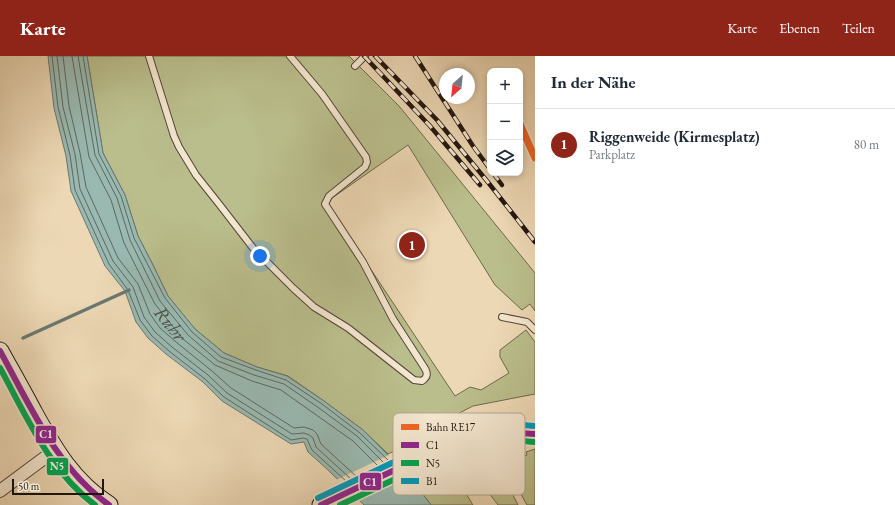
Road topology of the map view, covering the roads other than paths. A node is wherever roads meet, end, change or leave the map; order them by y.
1 (149, 56) edge
2 (290, 56) edge
3 (365, 56) edge
4 (355, 66) dead end
5 (502, 317) dead end
6 (535, 330) edge
7 (2, 357) edge
8 (525, 434) edge
9 (535, 434) edge
10 (55, 450) junction
11 (393, 471) edge
12 (0, 491) edge
13 (109, 505) edge
14 (321, 505) edge

1 - 2 lane
3 - 4 lane
5 - 6 lane
7 - 10 street
8 - 9 street
10 - 12 street
10 - 13 street
11 - 14 street

